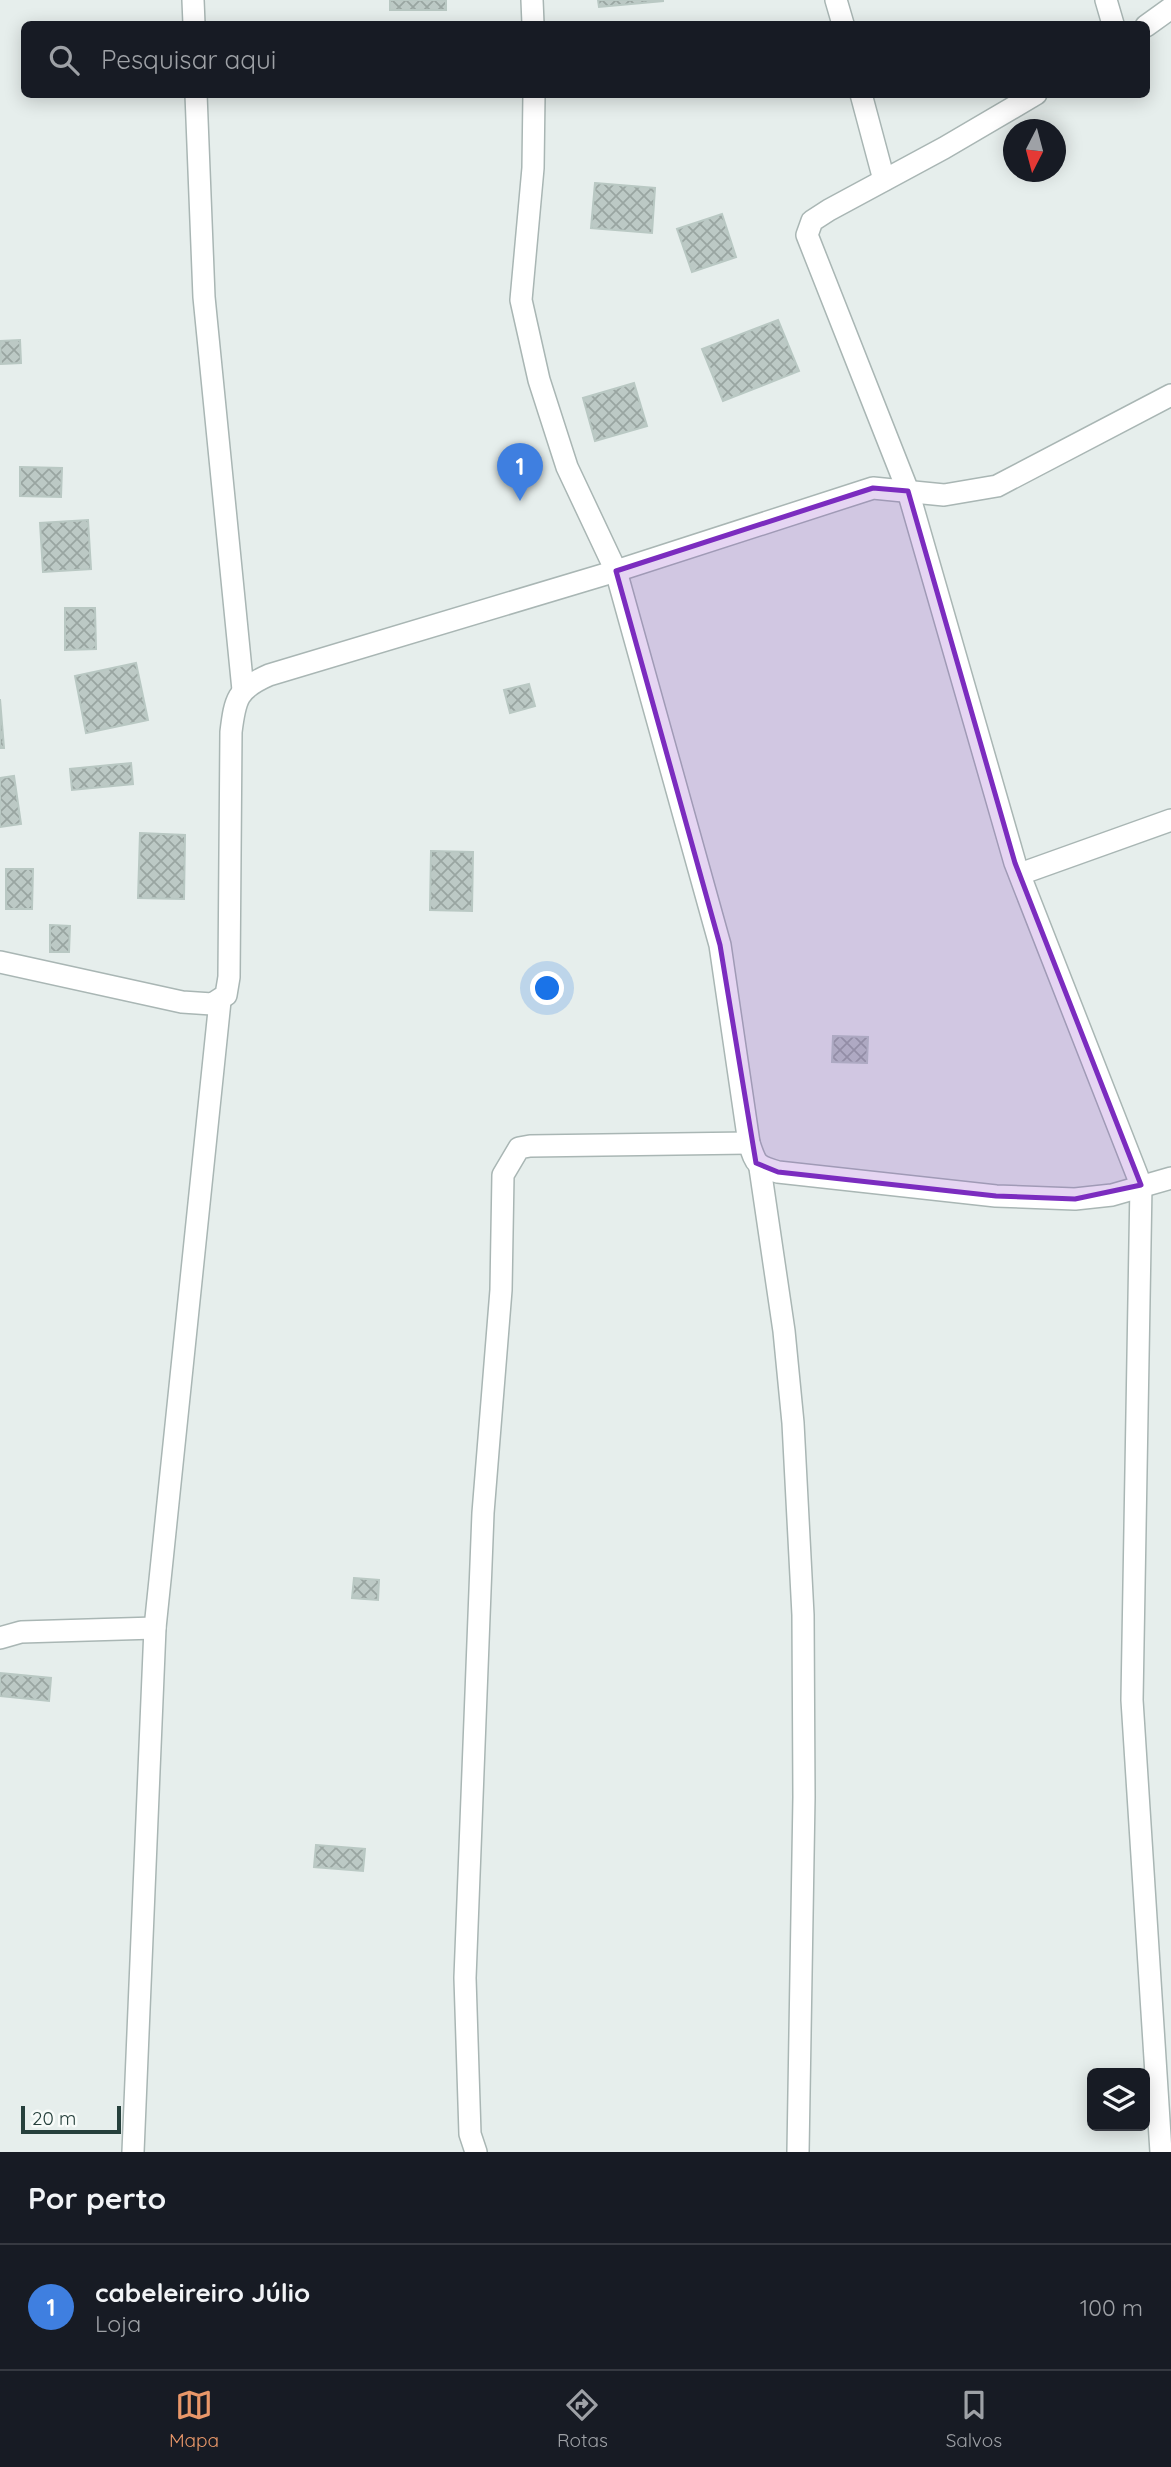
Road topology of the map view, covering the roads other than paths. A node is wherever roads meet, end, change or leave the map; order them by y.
1 (193, 0) edge
2 (533, 0) edge
3 (836, 0) edge
4 (1106, 0) edge
5 (1171, 8) edge
6 (194, 21) edge
7 (533, 21) edge
8 (842, 21) edge
9 (1111, 21) edge
10 (1150, 23) edge
11 (196, 98) edge
12 (534, 98) edge
13 (862, 98) edge
14 (1029, 98) edge
15 (884, 180) junction
16 (1171, 395) edge
17 (908, 491) junction
18 (616, 571) junction
19 (243, 690) junction
20 (1171, 820) edge
21 (1020, 874) junction
22 (0, 962) edge
23 (220, 1001) junction
24 (749, 1143) junction
25 (760, 1168) junction
26 (1171, 1178) edge
27 (1141, 1185) junction
28 (155, 1628) junction
29 (0, 1638) edge
30 (134, 2152) edge
31 (476, 2152) edge
32 (797, 2152) edge
33 (1161, 2152) edge

1 - 6 street
2 - 7 street
3 - 8 street
4 - 9 street
5 - 10 street
11 - 19 street
12 - 18 street
13 - 15 street
14 - 15 street
15 - 17 street
16 - 17 street
17 - 18 street
17 - 21 street
18 - 19 street
18 - 24 street
19 - 23 street
20 - 21 street
21 - 27 street
22 - 23 street
23 - 28 street
24 - 25 street
24 - 31 street
25 - 27 street
25 - 32 street
26 - 27 street
27 - 33 street
28 - 29 street
28 - 30 street

